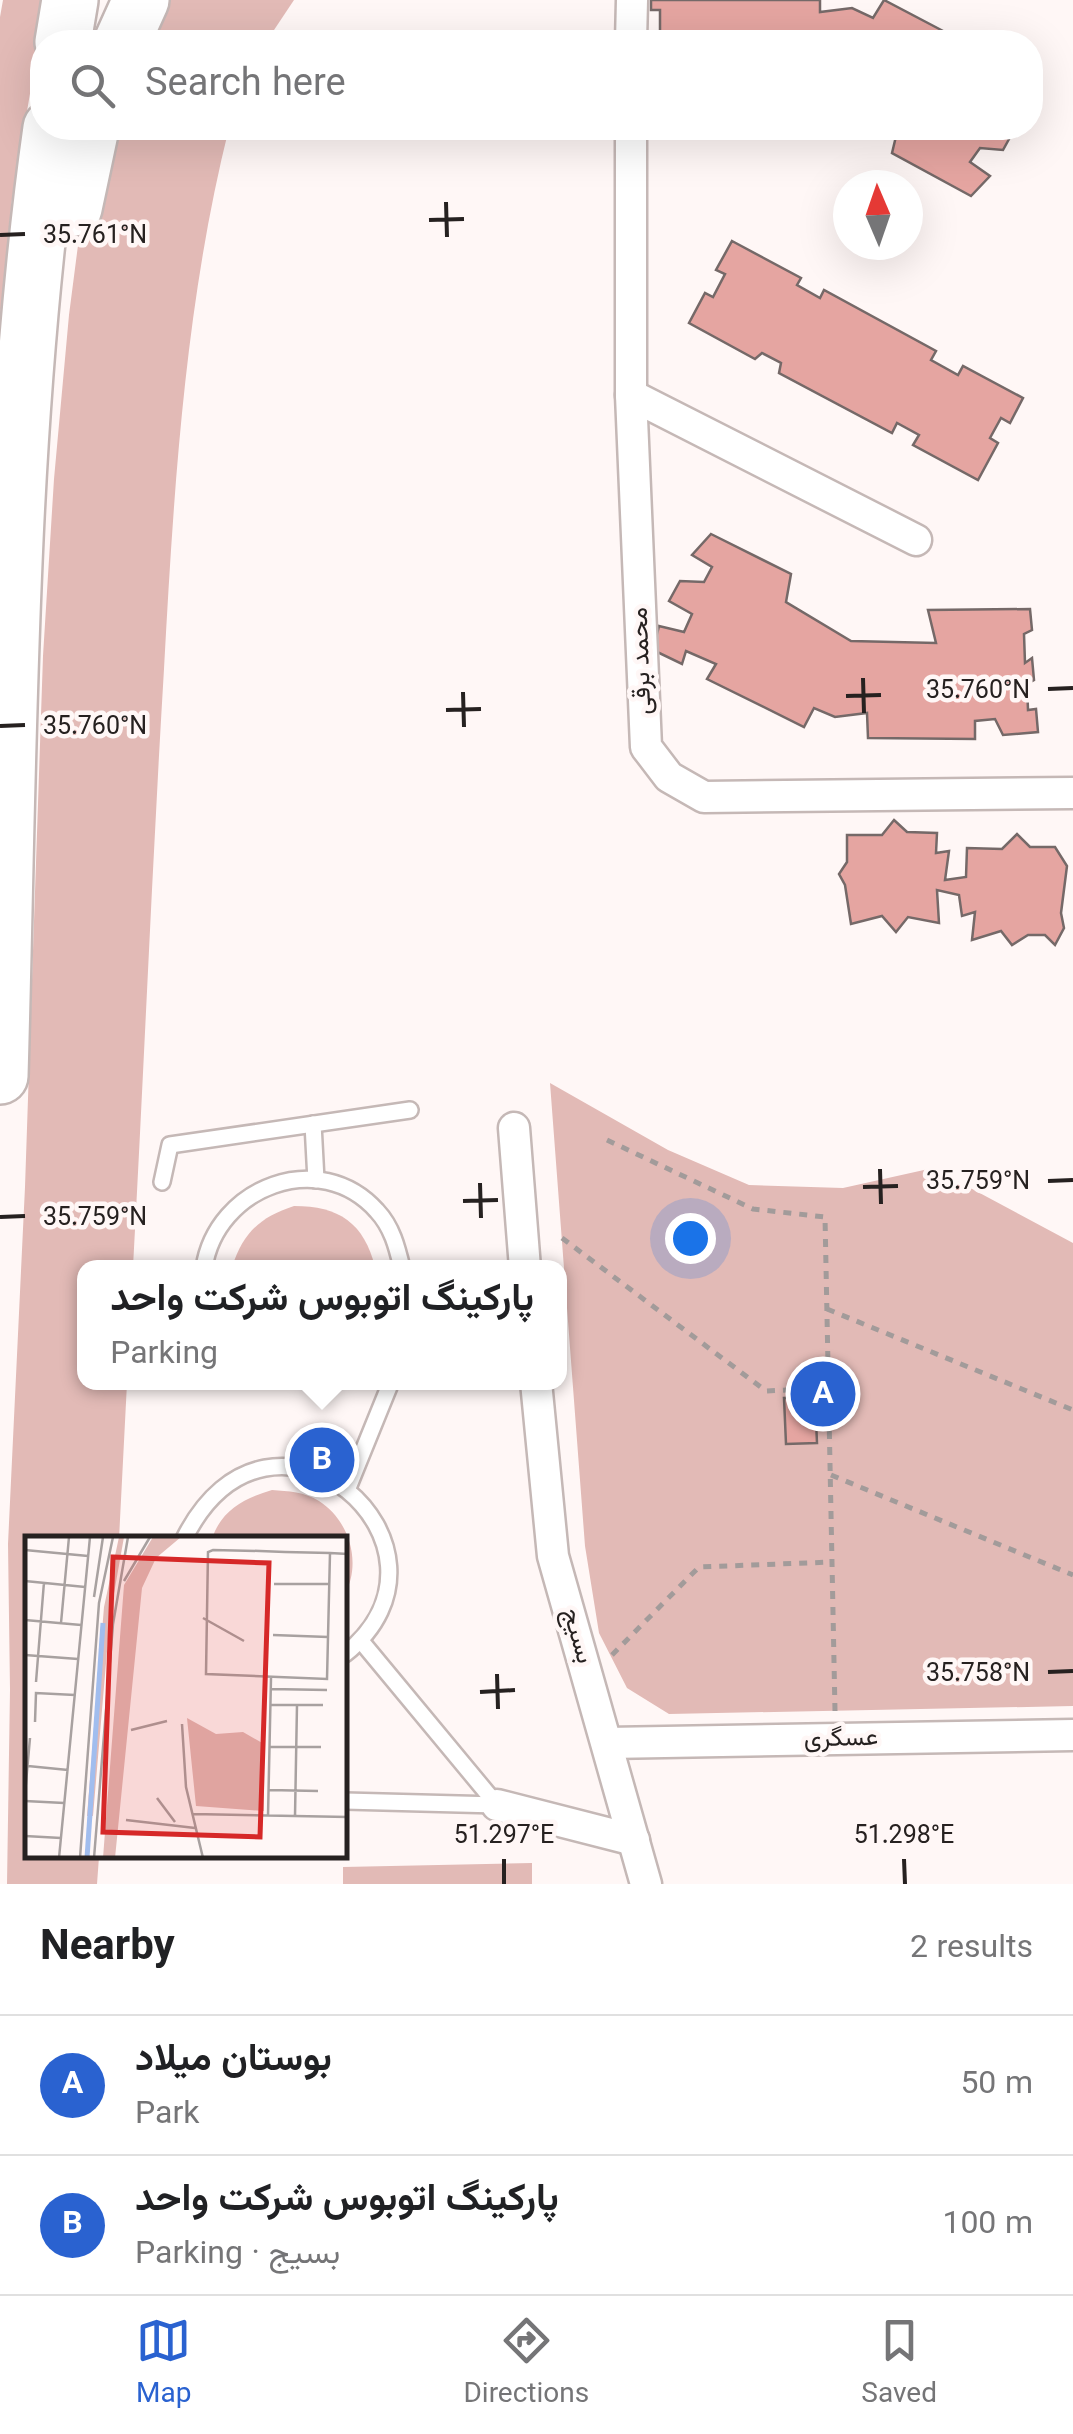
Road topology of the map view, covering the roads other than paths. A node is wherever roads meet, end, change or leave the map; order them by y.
1 (70, 0) edge
2 (141, 0) edge
3 (632, 0) edge
4 (65, 30) edge
5 (127, 30) edge
6 (632, 30) edge
7 (49, 140) edge
8 (88, 140) edge
9 (631, 140) edge
10 (630, 395) junction
11 (18, 455) junction
12 (916, 540) dead end
13 (1073, 793) edge
14 (0, 1076) edge
15 (410, 1110) dead end
16 (313, 1124) junction
17 (514, 1128) dead end
18 (316, 1180) junction
19 (162, 1182) dead end
20 (206, 1260) edge
21 (400, 1260) edge
22 (525, 1260) edge
23 (388, 1390) edge
24 (537, 1390) edge
25 (348, 1488) junction
26 (185, 1536) edge
27 (361, 1641) junction
28 (348, 1652) edge
29 (1073, 1735) edge
30 (608, 1743) junction
31 (348, 1801) edge
32 (497, 1805) junction
33 (634, 1840) junction
34 (646, 1884) edge

1 - 4 highway
2 - 5 highway
3 - 6 street
7 - 11 highway
8 - 11 highway
9 - 10 street, محمد برقی
10 - 12 street
10 - 13 street, محمد برقی
11 - 14 highway
15 - 16 lane
16 - 18 lane
16 - 19 lane
17 - 22 street
18 - 20 lane
18 - 21 lane
23 - 25 lane
24 - 30 street, بسیج
25 - 26 lane
25 - 27 lane
27 - 28 lane
27 - 32 lane
29 - 30 street, عسگری
30 - 33 street, بسیج
31 - 32 lane
32 - 33 street
33 - 34 street, بسیج

